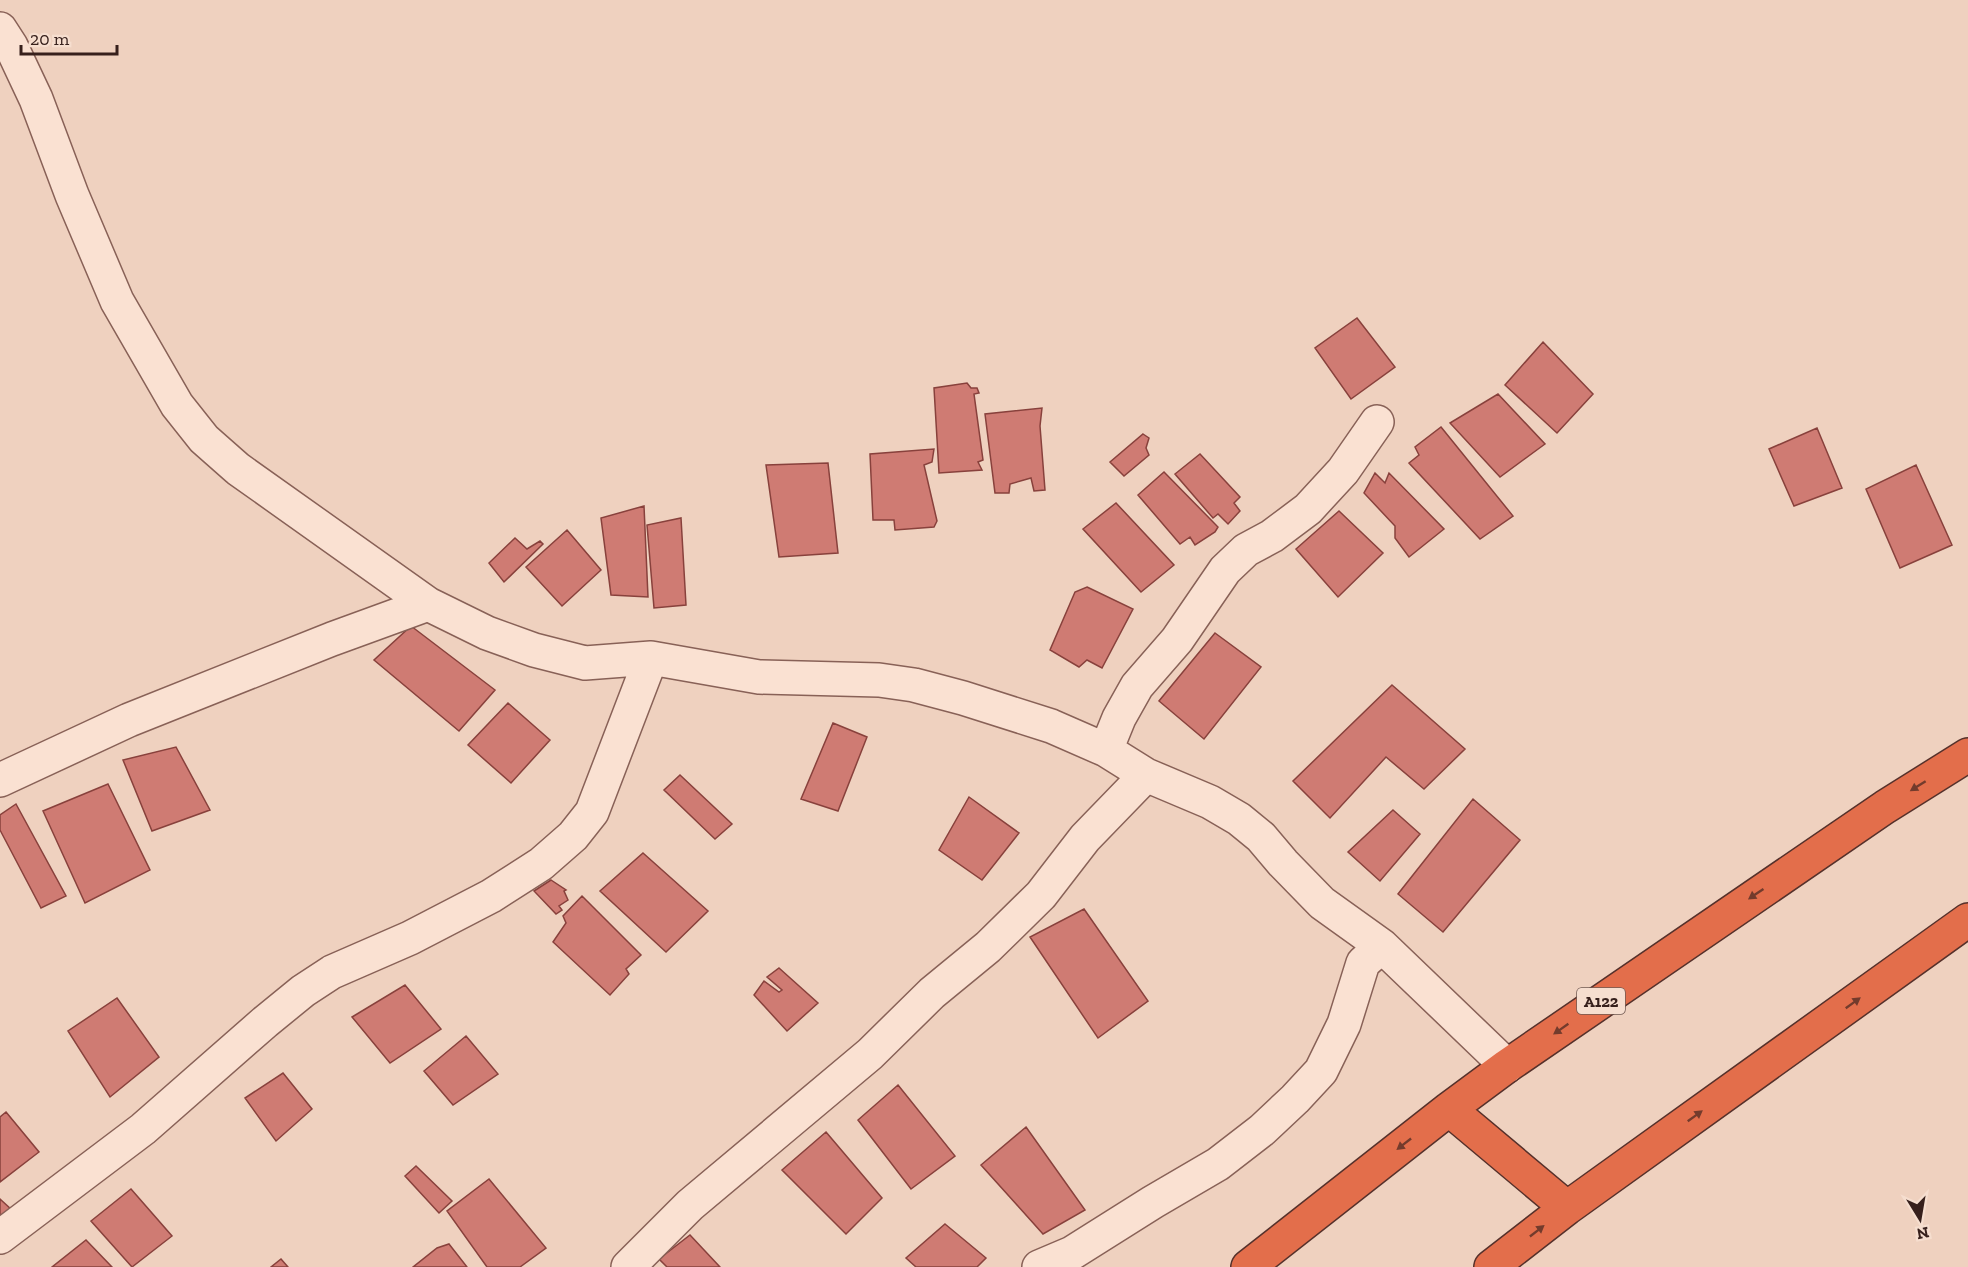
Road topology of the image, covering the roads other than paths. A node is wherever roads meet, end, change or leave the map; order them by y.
1 (0, 29) edge
2 (1377, 422) dead end
3 (429, 604) junction
4 (651, 658) junction
5 (1106, 750) junction
6 (1968, 755) edge
7 (1146, 775) junction
8 (0, 780) edge
9 (1968, 920) edge
10 (1382, 946) junction
11 (1507, 1066) junction
12 (1449, 1109) junction
13 (1567, 1208) junction
14 (0, 1237) edge
15 (627, 1267) edge
16 (1039, 1267) edge
17 (1248, 1267) edge
18 (1491, 1267) edge

1 - 3 street
2 - 5 street
3 - 4 street
3 - 8 street
4 - 5 street
4 - 14 street
5 - 7 street
6 -> 11 highway, A122
7 - 10 street
7 - 15 street
13 -> 9 highway
10 - 11 street
10 - 16 street
11 - 12 highway, A122
12 - 13 highway
12 -> 17 highway, A122
18 -> 13 highway

